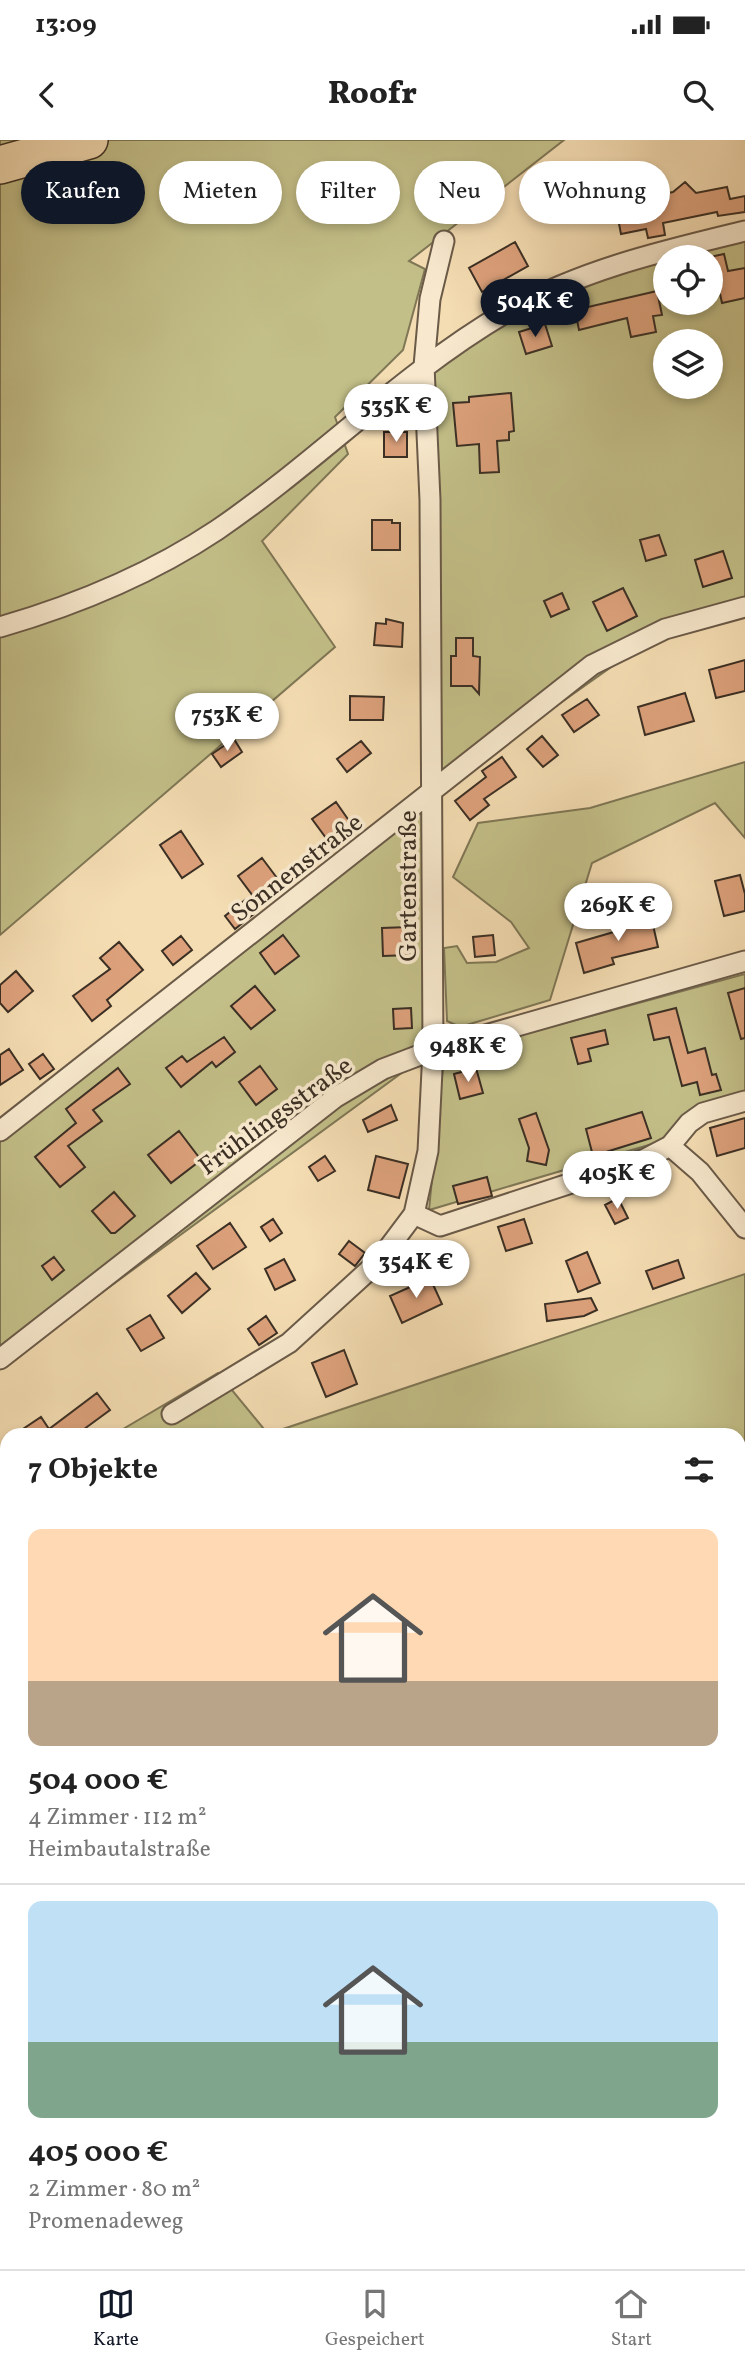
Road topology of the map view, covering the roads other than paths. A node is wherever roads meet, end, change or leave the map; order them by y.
1 (89, 140) edge
2 (0, 165) edge
3 (745, 231) edge
4 (444, 241) dead end
5 (424, 366) junction
6 (745, 607) edge
7 (0, 627) edge
8 (432, 793) junction
9 (745, 961) edge
10 (433, 1050) junction
11 (745, 1101) edge
12 (0, 1131) edge
13 (670, 1146) junction
14 (414, 1214) junction
15 (745, 1228) edge
16 (0, 1359) edge
17 (172, 1414) dead end

1 - 2 highway
3 - 5 street
4 - 5 street, Gartenstraße
5 - 7 street
5 - 8 street, Gartenstraße
6 - 8 street, Sonnenstraße
8 - 10 street, Gartenstraße
8 - 12 street, Sonnenstraße
9 - 10 street, Frühlingsstraße
10 - 14 street, Gartenstraße
10 - 16 street, Frühlingsstraße
11 - 13 street
13 - 14 street
13 - 15 street
14 - 17 street, Gartenstraße

